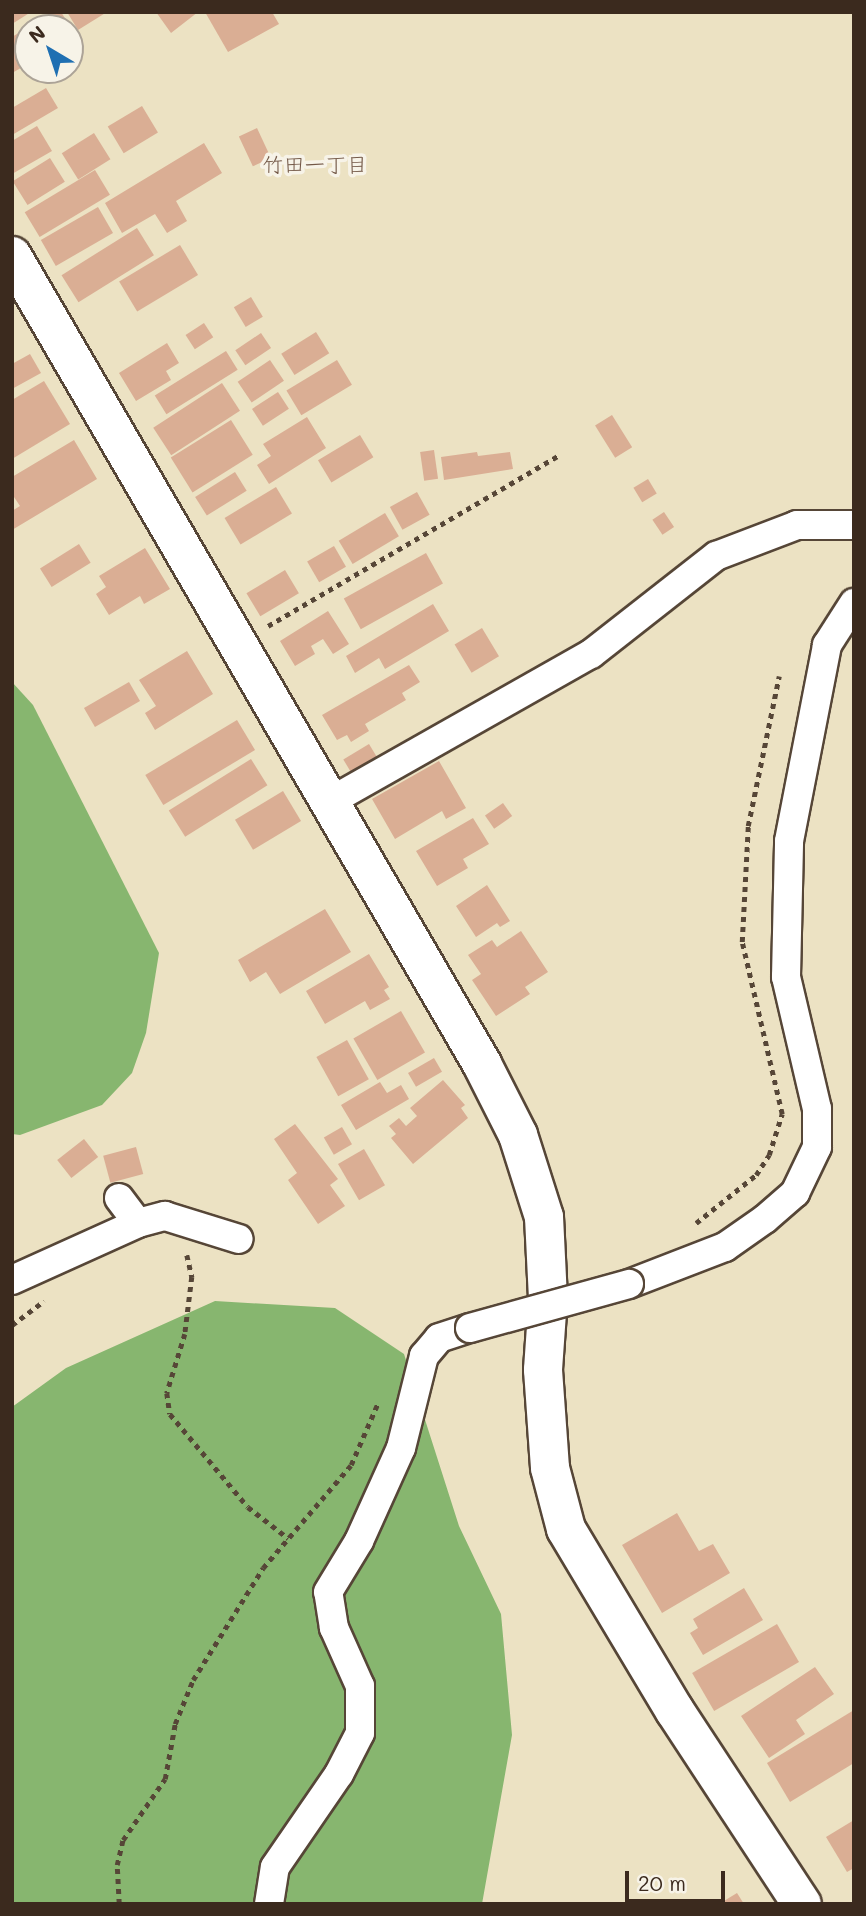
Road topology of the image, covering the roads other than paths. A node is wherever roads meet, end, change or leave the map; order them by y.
1 (12, 256) edge
2 (854, 525) edge
3 (854, 603) edge
4 (329, 802) junction
5 (119, 1198) dead end
6 (138, 1223) junction
7 (239, 1239) dead end
8 (12, 1280) edge
9 (269, 1904) edge
10 (802, 1904) edge

1 - 4 street
2 - 4 street
3 - 9 street, bridge
4 - 10 street
5 - 6 street
6 - 7 street
6 - 8 street

